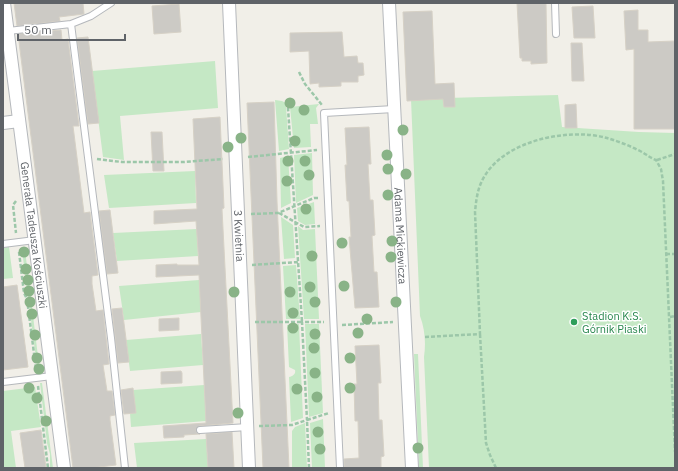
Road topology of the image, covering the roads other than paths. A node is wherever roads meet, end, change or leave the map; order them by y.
1 (4, 3) edge
2 (111, 3) edge
3 (229, 3) edge
4 (389, 3) edge
5 (555, 3) edge
6 (71, 24) junction
7 (8, 31) junction
8 (556, 34) dead end
9 (394, 109) junction
10 (19, 121) junction
11 (3, 123) edge
12 (35, 240) junction
13 (3, 244) edge
14 (52, 376) junction
15 (3, 382) edge
16 (248, 427) junction
17 (200, 430) dead end
18 (64, 468) edge
19 (125, 468) edge
20 (250, 468) edge
21 (340, 468) edge
22 (412, 468) edge

1 - 7 street, Generała Tadeusza Kościuszki
2 - 6 lane
3 - 16 street, 3 Kwietnia
4 - 9 street, Adama Mickiewicza
5 - 8 lane
6 - 7 lane
6 - 19 lane
7 - 10 street, Generała Tadeusza Kościuszki
9 - 21 lane
9 - 22 street, Adama Mickiewicza
10 - 11 street
10 - 12 street, Generała Tadeusza Kościuszki
12 - 13 lane
12 - 14 street, Generała Tadeusza Kościuszki
14 - 15 lane
14 - 18 street, Generała Tadeusza Kościuszki
16 - 17 lane
16 - 20 street, 3 Kwietnia

